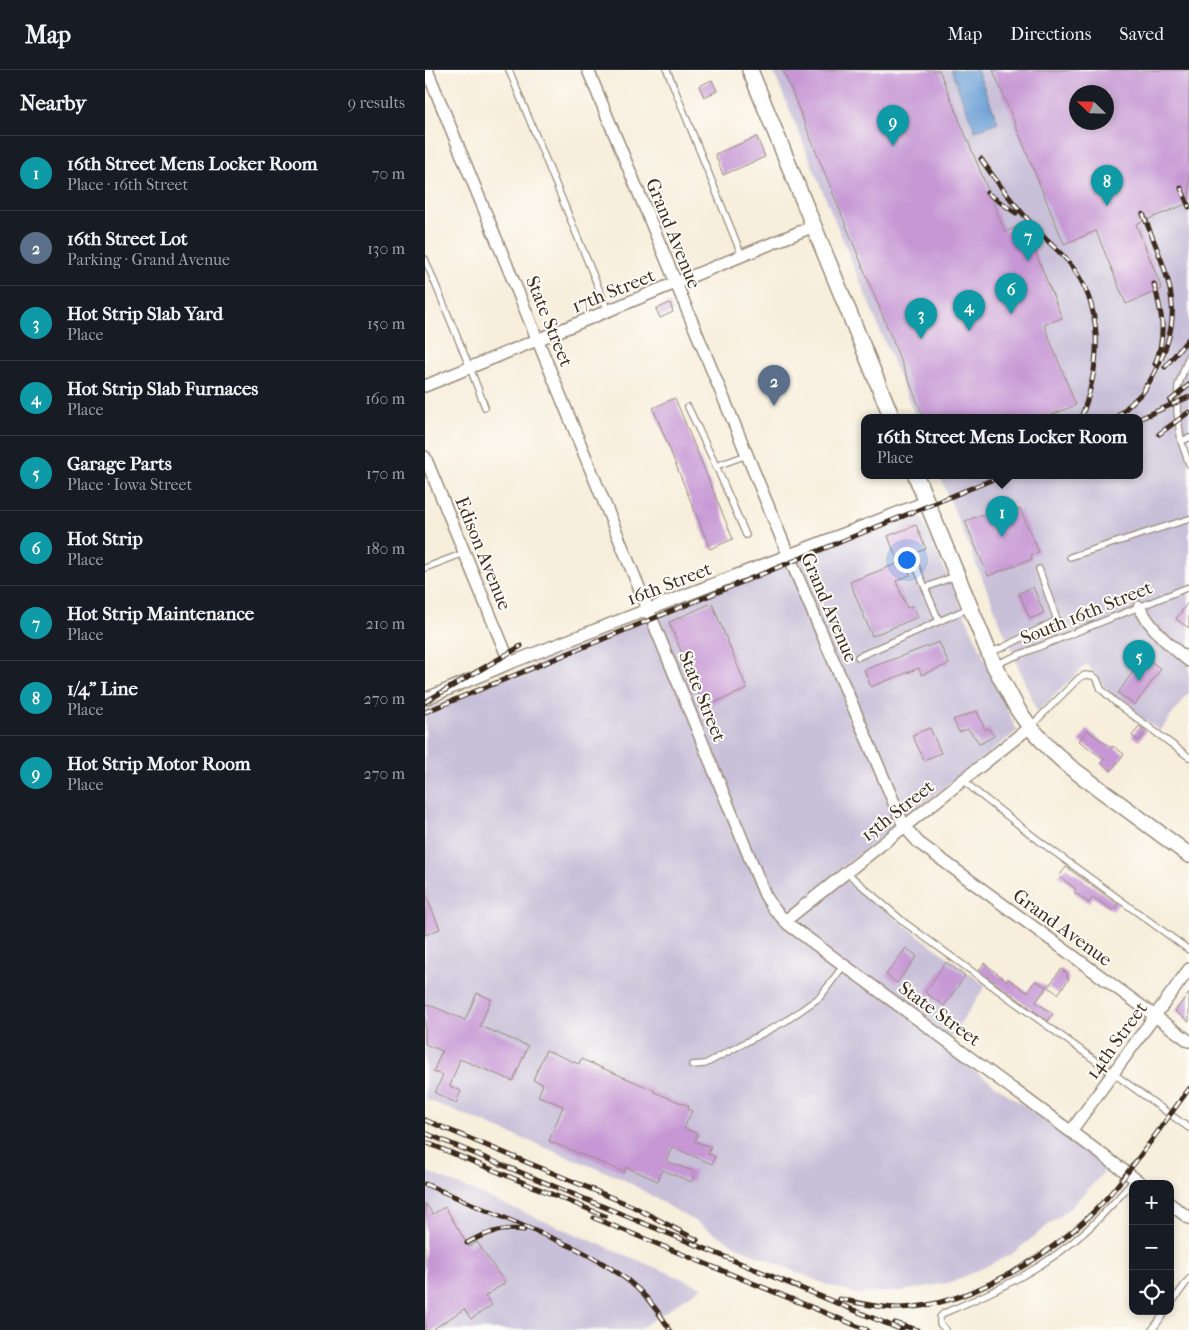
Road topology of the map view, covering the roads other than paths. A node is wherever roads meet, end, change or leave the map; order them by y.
1 (427, 70) edge
2 (509, 70) edge
3 (588, 70) edge
4 (667, 70) edge
5 (751, 70) edge
6 (814, 226) junction
7 (742, 256) junction
8 (425, 259) edge
9 (676, 283) junction
10 (608, 311) junction
11 (538, 340) junction
12 (1189, 356) edge
13 (470, 368) junction
14 (425, 386) edge
15 (688, 407) dead end
16 (485, 408) dead end
17 (890, 414) edge
18 (1189, 438) edge
19 (1181, 441) junction
20 (747, 455) junction
21 (425, 457) edge
22 (1189, 464) edge
23 (716, 466) junction
24 (917, 479) edge
25 (926, 502) junction
26 (1189, 519) edge
27 (746, 535) dead end
28 (464, 553) junction
29 (788, 554) junction
30 (1070, 557) dead end
31 (913, 561) dead end
32 (425, 568) edge
33 (1039, 569) dead end
34 (956, 575) junction
35 (1189, 587) edge
36 (925, 588) junction
37 (1139, 607) junction
38 (969, 608) junction
39 (649, 610) junction
40 (939, 622) junction
41 (858, 657) dead end
42 (991, 659) junction
43 (1189, 661) edge
44 (510, 664) junction
45 (425, 699) edge
46 (1030, 727) junction
47 (1189, 757) edge
48 (964, 780) junction
49 (904, 826) junction
50 (1189, 856) edge
51 (846, 872) junction
52 (785, 921) junction
53 (1189, 950) edge
54 (845, 965) junction
55 (1189, 969) edge
56 (1155, 1016) junction
57 (1189, 1041) edge
58 (692, 1064) dead end
59 (1113, 1073) junction
60 (1189, 1128) edge
61 (1071, 1131) junction
62 (1138, 1180) edge
63 (1129, 1190) edge
64 (1174, 1207) edge
65 (1189, 1218) edge
66 (1189, 1279) edge
67 (1174, 1300) edge
68 (1163, 1315) edge
69 (945, 1330) edge
70 (1152, 1330) edge

1 - 11 street, State Street
2 - 10 lane
3 - 9 street, Grand Avenue
4 - 7 lane
5 - 6 main road
6 - 7 street, 17th Street
6 - 17 main road
7 - 9 street, 17th Street
8 - 13 lane
9 - 10 street, 17th Street
9 - 20 street, Grand Avenue
10 - 11 street, 17th Street
11 - 13 street, 17th Street
11 - 39 street, State Street
12 - 19 lane
13 - 14 street, 17th Street
13 - 16 lane
15 - 23 lane
18 - 19 lane
19 - 22 lane
20 - 23 lane
20 - 29 street, Grand Avenue
21 - 28 street, Edison Avenue
23 - 27 lane
24 - 25 main road
25 - 29 street, 16th Street
25 - 34 main road
26 - 30 lane
28 - 32 lane
28 - 44 street, Edison Avenue
29 - 39 street, 16th Street
29 - 49 street, Grand Avenue
31 - 36 lane
33 - 42 lane
34 - 36 lane
34 - 38 main road
35 - 37 lane, South 16th Street
36 - 40 lane
37 - 42 lane, South 16th Street
37 - 43 street
38 - 40 lane
38 - 42 main road
39 - 44 street, 16th Street
39 - 52 street, State Street
40 - 41 lane
42 - 46 main road
44 - 45 street, 16th Street
46 - 47 lane
46 - 48 street, 15th Street
46 - 50 main road
48 - 49 street, 15th Street
48 - 53 lane
49 - 51 street, 15th Street
49 - 56 street, Grand Avenue
51 - 52 street, 15th Street
51 - 59 lane
52 - 54 street, State Street
54 - 58 lane
54 - 61 street, State Street
55 - 56 street, 14th Street
56 - 57 street, Grand Avenue
56 - 59 street, 14th Street
59 - 60 lane
59 - 61 street, 14th Street
61 - 62 street, State Street
63 - 69 lane
64 - 65 street
66 - 67 lane
68 - 70 lane

